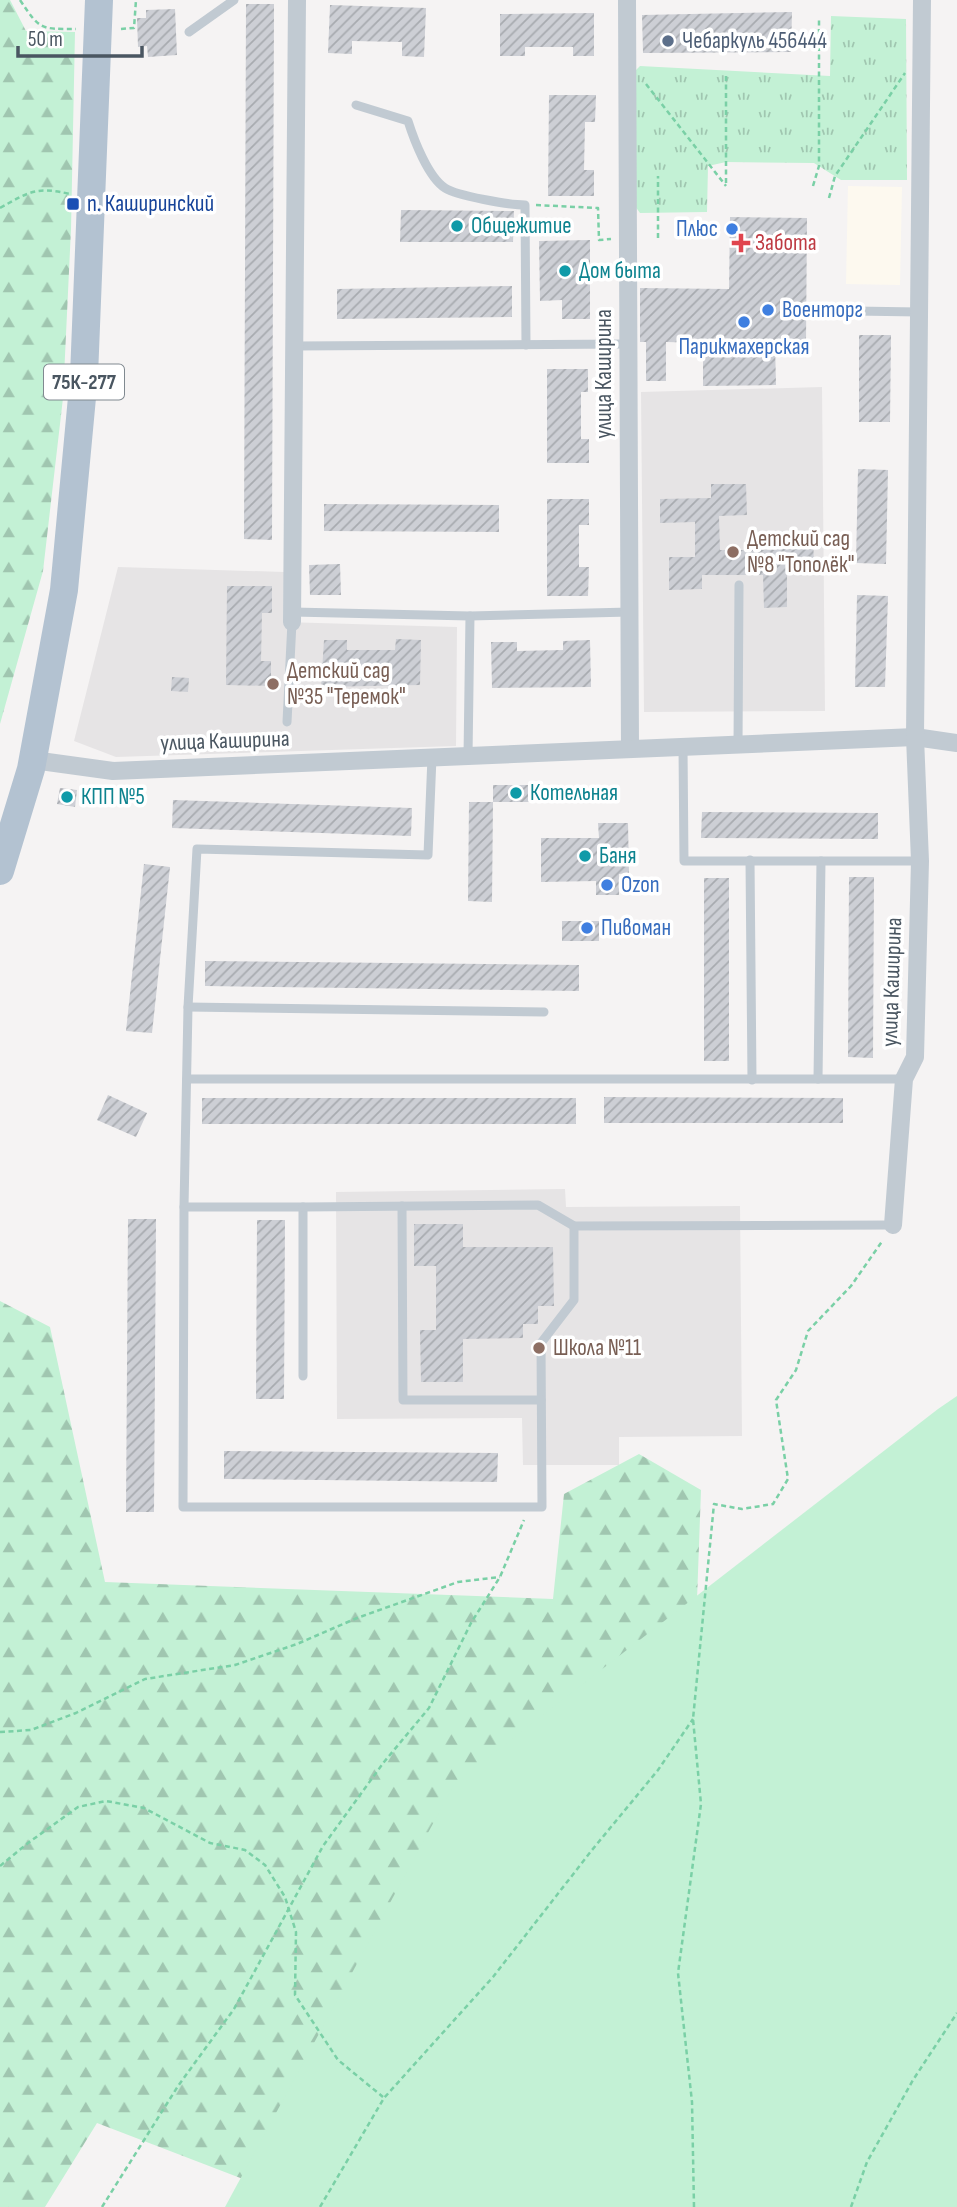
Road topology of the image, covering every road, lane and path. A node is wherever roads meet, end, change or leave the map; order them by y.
1 (20, 0) edge
2 (136, 0) edge
3 (234, 0) edge
4 (297, 0) edge
5 (627, 0) edge
6 (922, 0) edge
7 (96, 10) edge
8 (819, 17) dead end
9 (189, 32) dead end
10 (921, 55) junction
11 (726, 75) dead end
12 (643, 80) dead end
13 (356, 105) dead end
14 (659, 176) dead end
15 (813, 186) dead end
16 (73, 194) dead end
17 (830, 198) dead end
18 (525, 205) junction
19 (0, 208) edge
20 (658, 238) dead end
21 (628, 239) junction
22 (854, 311) dead end
23 (919, 312) junction
24 (628, 344) junction
25 (526, 345) junction
26 (295, 346) junction
27 (739, 585) dead end
28 (630, 612) junction
29 (470, 616) junction
30 (293, 617) junction
31 (287, 722) dead end
32 (915, 737) junction
33 (957, 743) edge
34 (738, 745) junction
35 (683, 747) junction
36 (630, 748) junction
37 (432, 757) junction
38 (468, 757) junction
39 (33, 760) junction
40 (750, 860) junction
41 (821, 861) junction
42 (919, 861) junction
43 (0, 871) edge
44 (188, 1007) junction
45 (544, 1012) dead end
46 (187, 1079) junction
47 (818, 1079) junction
48 (904, 1079) junction
49 (752, 1080) junction
50 (402, 1206) junction
51 (184, 1207) junction
52 (303, 1207) junction
53 (893, 1225) junction
54 (574, 1226) junction
55 (303, 1376) dead end
56 (541, 1400) junction
57 (530, 1507) junction
58 (500, 1577) junction
59 (693, 1719) junction
60 (0, 1732) edge
61 (0, 1866) edge
62 (289, 1910) junction
63 (957, 2013) edge
64 (384, 2098) junction
65 (102, 2207) edge
66 (320, 2207) edge
67 (694, 2207) edge
68 (851, 2207) edge

1 - 7 path
2 - 7 path
3 - 9 lane
4 - 26 street, улица Каширина
5 - 21 street, улица Каширина
6 - 10 street, улица Каширина
7 - 39 main road, 75К-277
8 - 15 path
10 - 17 path
10 - 23 street, улица Каширина
11 - 12 path
13 - 18 lane
14 - 20 path
16 - 19 path
18 - 21 path
18 - 25 lane
21 - 24 street, улица Каширина
22 - 23 lane
23 - 32 street, улица Каширина
24 - 25 lane
24 - 28 street, улица Каширина
25 - 26 lane
26 - 30 street, улица Каширина
27 - 34 lane
28 - 29 lane
28 - 36 street, улица Каширина
29 - 30 lane
29 - 38 lane
30 - 31 lane, улица Каширина
32 - 33 street, улица Каширина
32 - 34 street, улица Каширина
32 - 42 street, улица Каширина
34 - 35 street, улица Каширина
35 - 36 street, улица Каширина
35 - 40 lane
36 - 38 street, улица Каширина
37 - 38 street, улица Каширина
37 - 39 street, улица Каширина
37 - 44 lane
39 - 43 main road, 75К-277
40 - 41 lane
40 - 49 lane
41 - 42 lane
41 - 47 lane
42 - 48 street, улица Каширина
44 - 45 lane
44 - 46 lane
46 - 49 lane
46 - 51 lane
47 - 48 lane
47 - 49 lane
48 - 53 street, улица Каширина
50 - 52 lane
50 - 54 lane
50 - 56 lane
51 - 52 lane
51 - 57 lane
52 - 55 lane
53 - 54 lane
53 - 59 path
54 - 56 lane
56 - 57 lane
57 - 58 path
58 - 60 path
58 - 62 path
59 - 64 path
59 - 67 path
61 - 62 path
62 - 64 path
62 - 65 path
63 - 68 path
64 - 66 path

